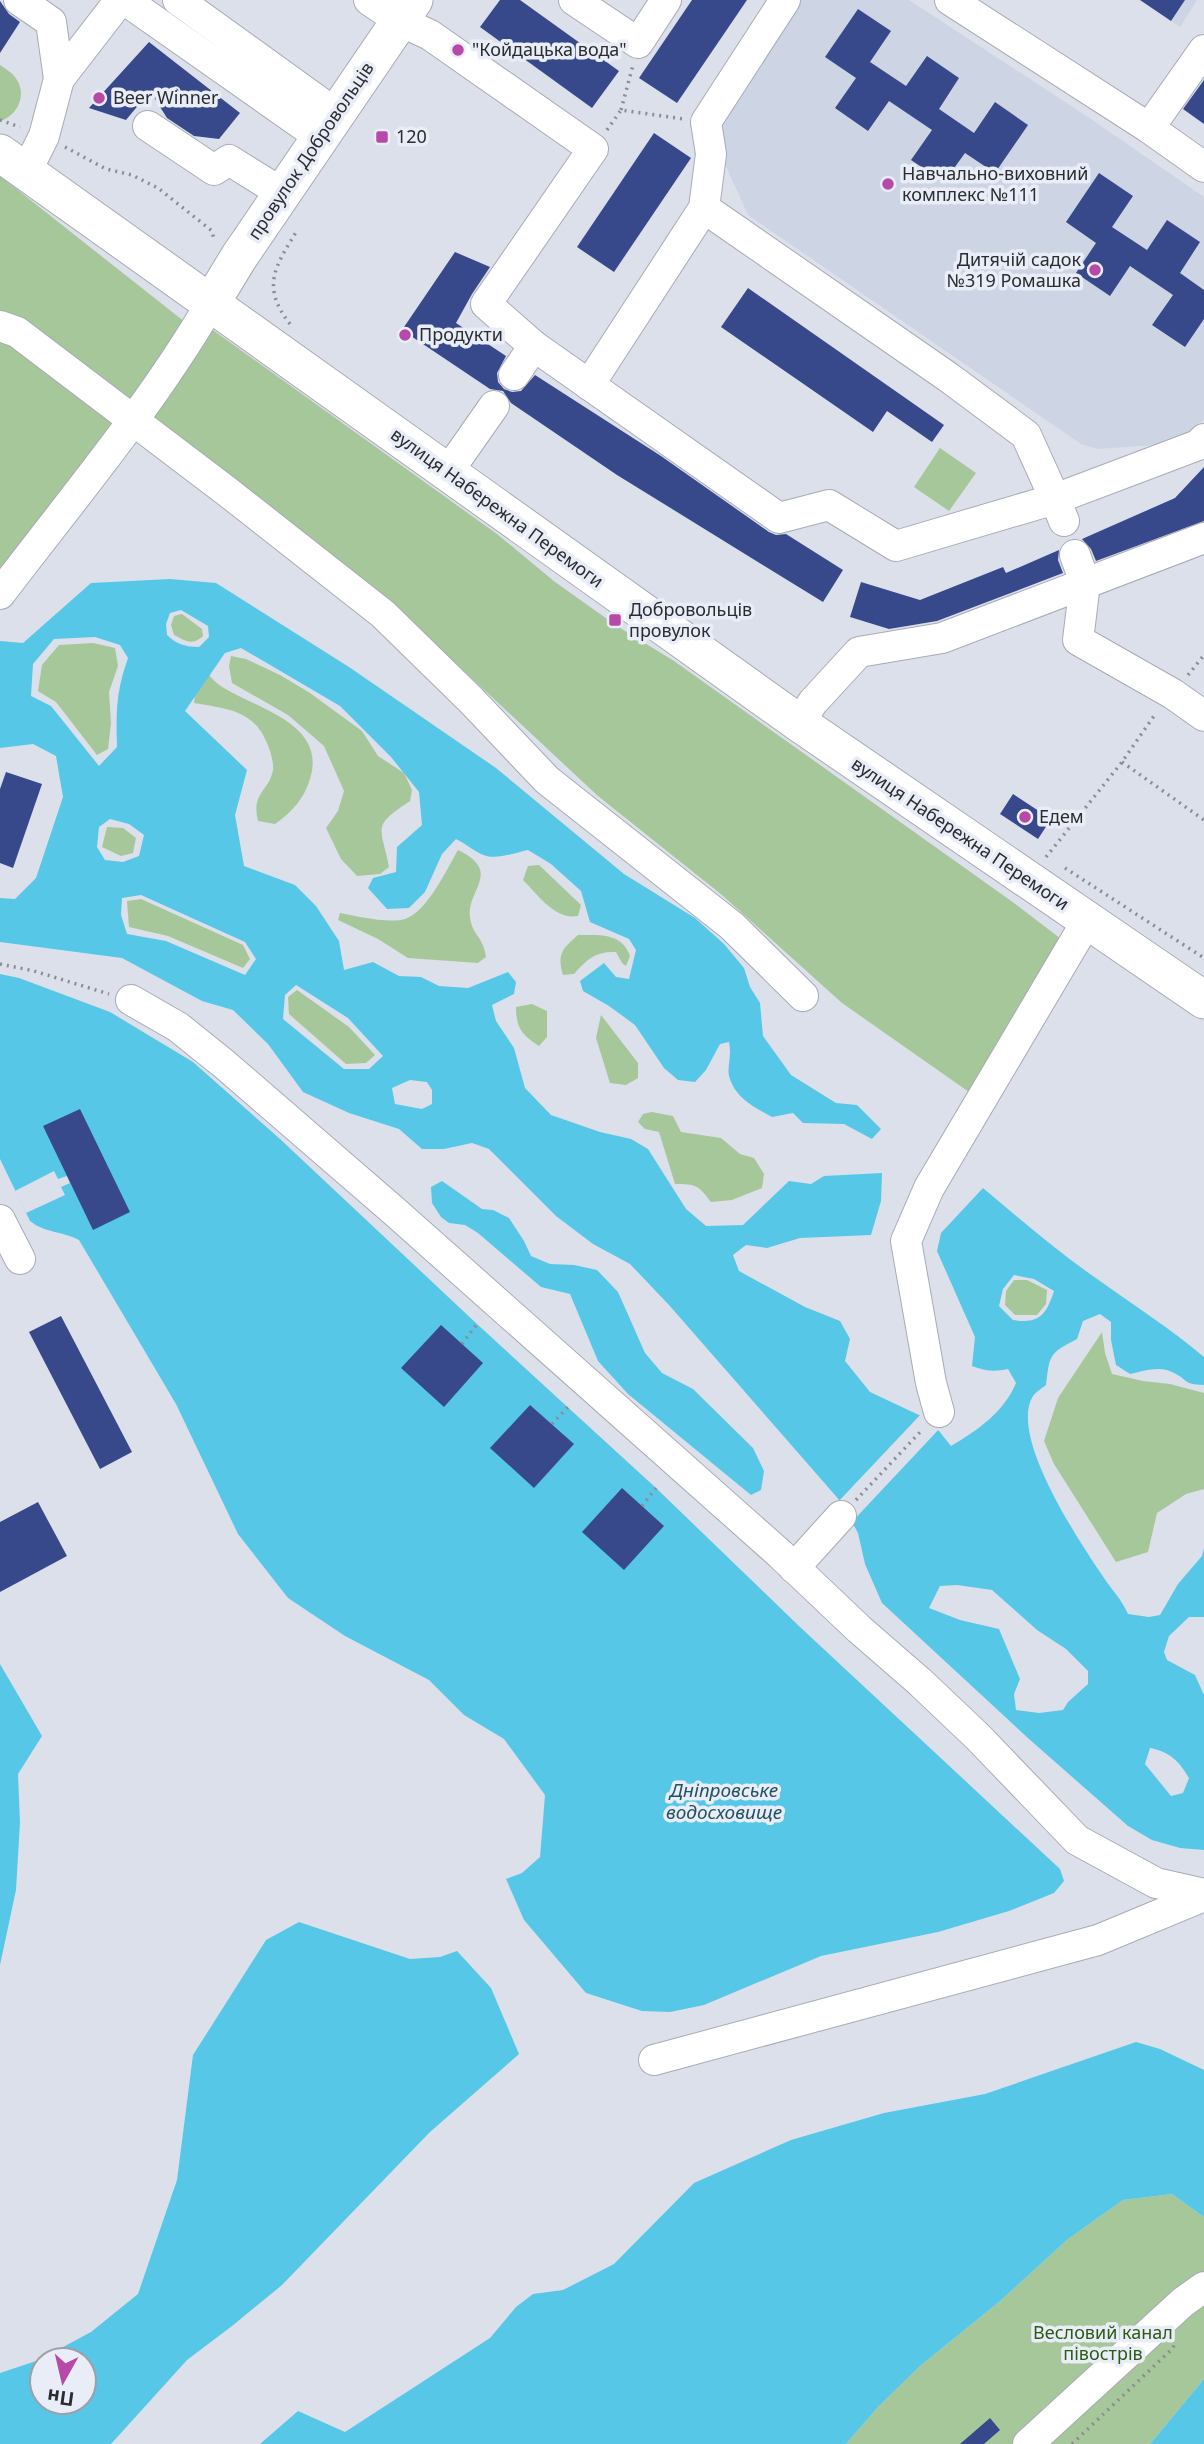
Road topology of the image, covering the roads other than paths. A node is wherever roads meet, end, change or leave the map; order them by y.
1 (19, 0) edge
2 (120, 0) edge
3 (125, 0) edge
4 (178, 0) edge
5 (369, 0) edge
6 (574, 0) edge
7 (666, 0) edge
8 (785, 0) edge
9 (950, 0) edge
10 (407, 10) edge
11 (1204, 50) edge
12 (59, 79) junction
13 (328, 125) junction
14 (148, 126) dead end
15 (1149, 128) junction
16 (13, 163) edge
17 (1204, 167) edge
18 (282, 193) junction
19 (704, 208) junction
20 (211, 303) junction
21 (0, 327) edge
22 (534, 346) junction
23 (514, 375) dead end
24 (589, 385) junction
25 (494, 406) dead end
26 (133, 419) junction
27 (1204, 439) edge
28 (447, 473) junction
29 (1059, 510) junction
30 (1204, 538) edge
31 (1076, 555) dead end
32 (1085, 583) junction
33 (0, 594) edge
34 (1204, 716) edge
35 (799, 723) junction
36 (1087, 921) junction
37 (803, 996) dead end
38 (131, 1000) road end
39 (1204, 1000) edge
40 (0, 1220) edge
41 (20, 1259) dead end
42 (939, 1412) road end
43 (841, 1516) road end
44 (794, 1568) junction
45 (1204, 1895) edge
46 (654, 2060) dead end
47 (1204, 2287) edge
48 (1028, 2444) edge

1 - 12 street
2 - 12 street
3 - 13 street
4 - 13 street
5 - 10 street
6 - 7 street
8 - 19 street
9 - 15 street
10 - 13 main road, провулок Добровольців
10 - 22 street
11 - 15 street
12 - 16 street
13 - 18 main road, провулок Добровольців
14 - 18 street
15 - 17 street
16 - 20 main road, вулиця Набережна Перемоги
18 - 20 main road, провулок Добровольців
19 - 24 street
19 - 29 street
20 - 26 street
20 - 28 main road, вулиця Набережна Перемоги
21 - 26 street
22 - 23 street
22 - 24 street
24 - 29 street
25 - 28 street
26 - 33 street
26 - 37 street
27 - 29 street
28 - 35 main road, вулиця Набережна Перемоги
30 - 32 street
31 - 32 street
32 - 34 street
32 - 35 street
35 - 36 main road, вулиця Набережна Перемоги
36 - 39 main road, вулиця Набережна Перемоги
36 - 42 street
38 - 44 street
40 - 41 street
43 - 44 street
44 - 45 street
45 - 46 street
47 - 48 street

